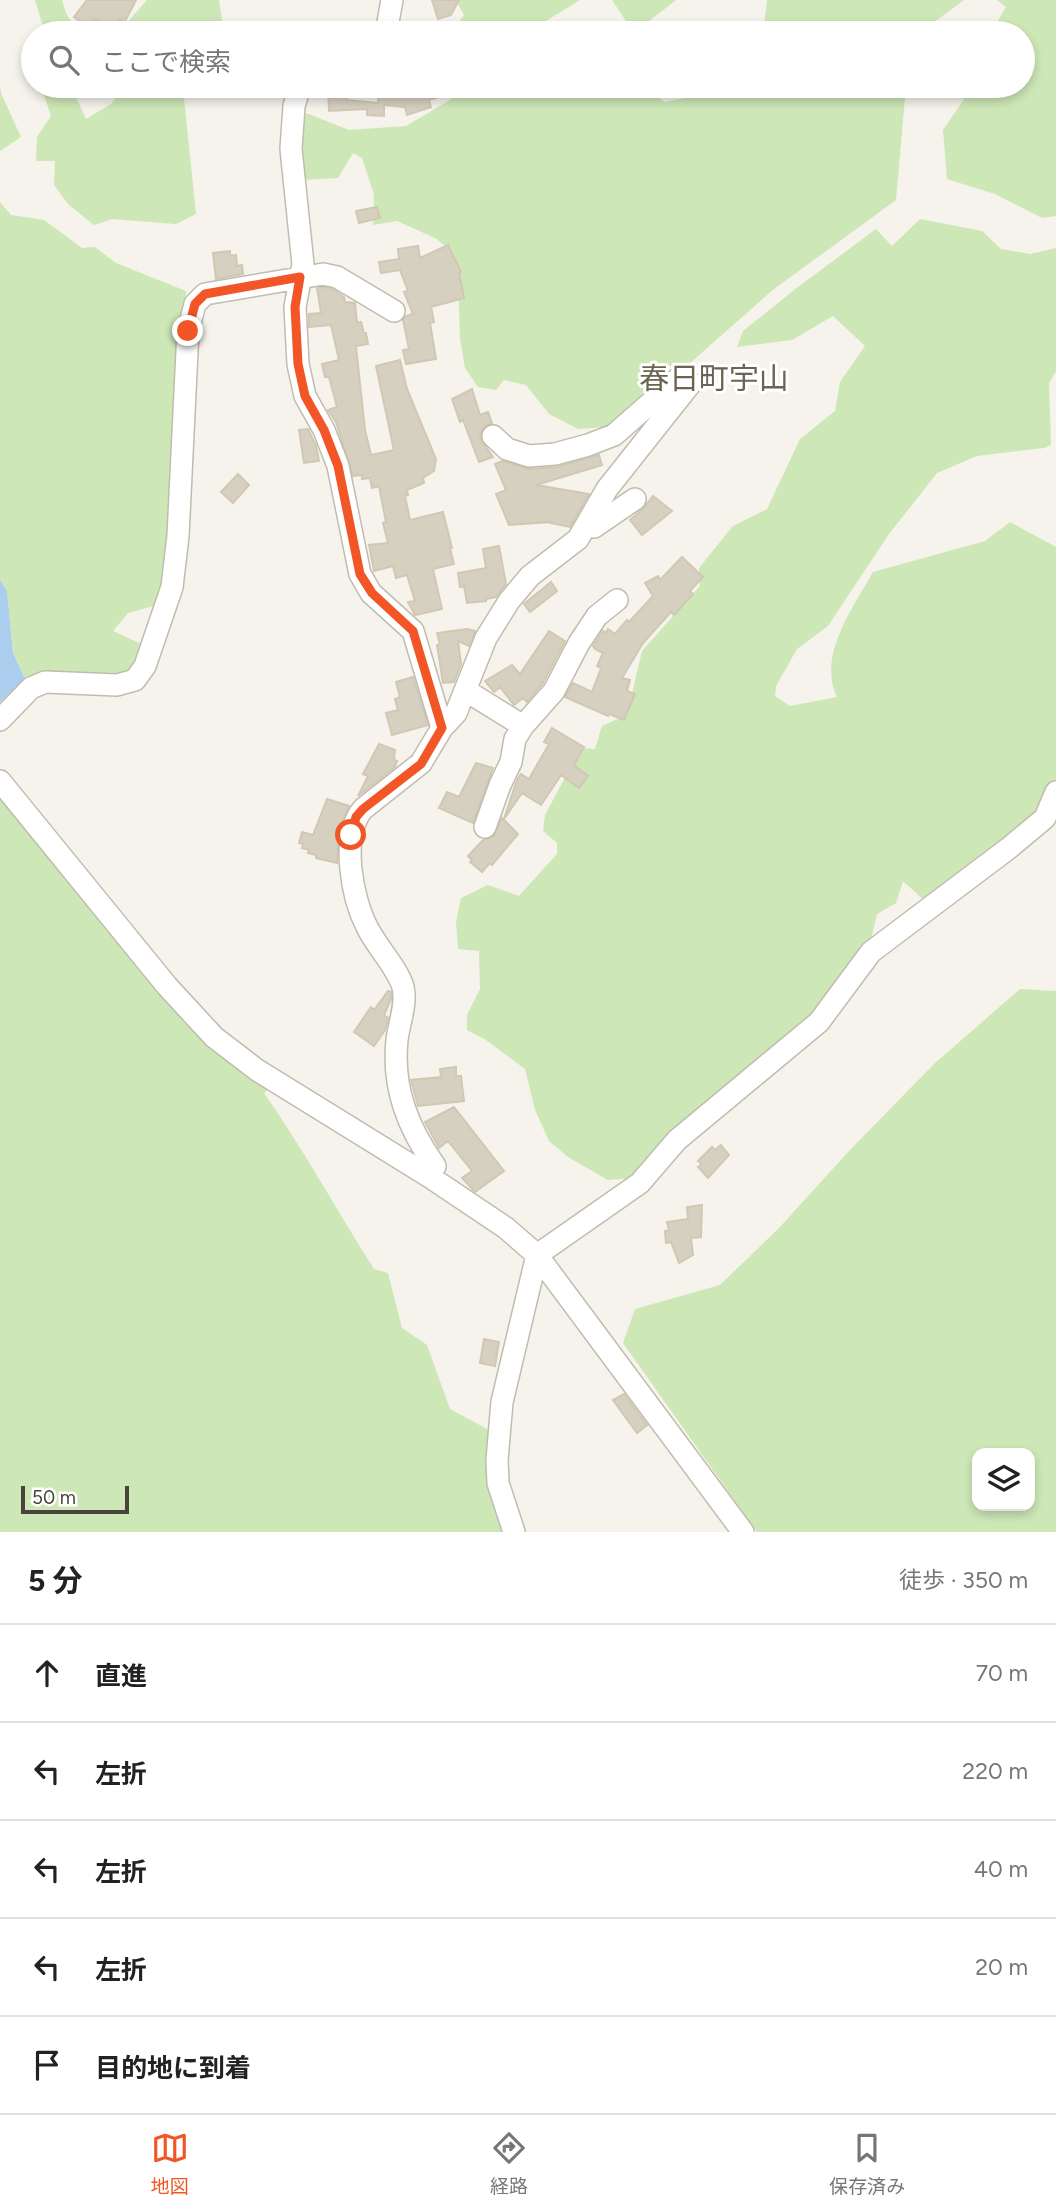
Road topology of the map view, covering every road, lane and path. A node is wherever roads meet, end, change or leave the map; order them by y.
1 (392, 0) edge
2 (388, 21) edge
3 (296, 98) edge
4 (300, 277) junction
5 (394, 311) dead end
6 (493, 436) dead end
7 (635, 499) dead end
8 (589, 522) junction
9 (617, 600) dead end
10 (465, 690) junction
11 (0, 720) edge
12 (523, 726) junction
13 (442, 728) junction
14 (0, 781) edge
15 (1056, 792) edge
16 (485, 827) dead end
17 (430, 1177) junction
18 (537, 1255) junction
19 (514, 1532) edge
20 (743, 1532) edge

1 - 2 street
3 - 4 street
4 - 5 street
4 - 11 street
4 - 13 street
6 - 8 street
7 - 8 street
8 - 10 street
9 - 12 street
10 - 12 street
10 - 13 street
12 - 16 street
13 - 17 street
14 - 17 street
15 - 18 street
17 - 18 street
18 - 19 street
18 - 20 street

